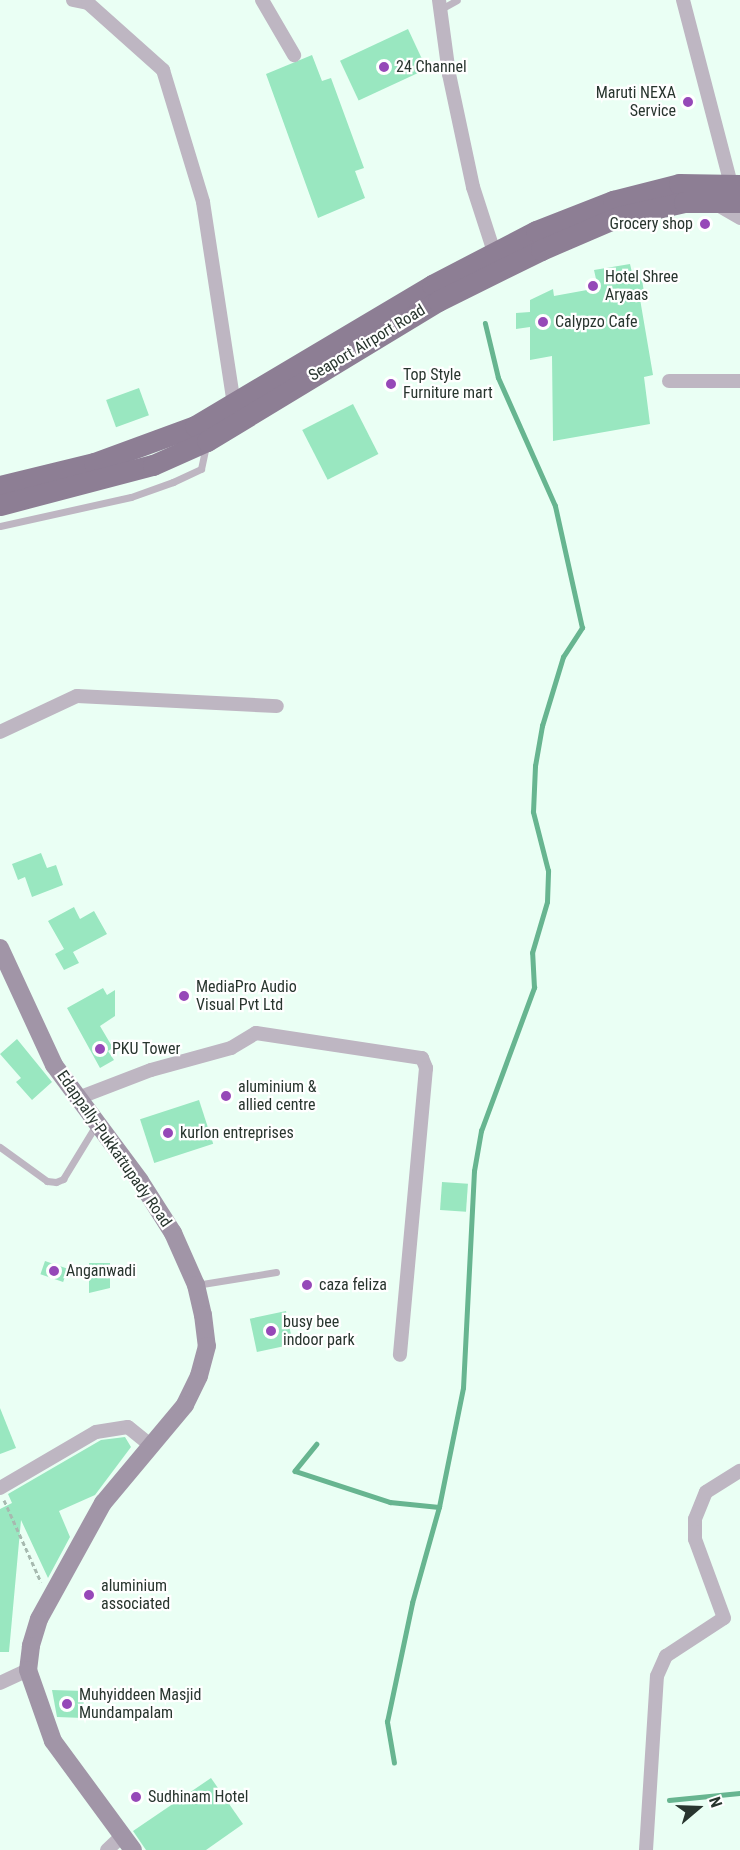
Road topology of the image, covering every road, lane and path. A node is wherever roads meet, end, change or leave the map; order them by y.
1 (73, 0) edge
2 (262, 0) edge
3 (457, 0) edge
4 (683, 0) edge
5 (440, 4) edge
6 (294, 55) dead end
7 (737, 190) edge
8 (712, 202) junction
9 (740, 218) edge
10 (494, 252) junction
11 (669, 381) dead end
12 (740, 381) edge
13 (234, 404) junction
14 (207, 441) junction
15 (0, 486) edge
16 (0, 505) edge
17 (0, 526) edge
18 (277, 706) dead end
19 (0, 732) edge
20 (0, 948) edge
21 (78, 1098) junction
22 (97, 1123) junction
23 (0, 1147) edge
24 (276, 1272) dead end
25 (196, 1285) junction
26 (400, 1355) dead end
27 (149, 1444) junction
28 (740, 1471) edge
29 (0, 1490) edge
30 (51, 1594) junction
31 (28, 1670) junction
32 (0, 1683) edge
33 (128, 1843) edge
34 (107, 1850) edge
35 (646, 1850) edge

1 - 13 street
2 - 6 street
3 - 5 lane
4 - 7 street
5 - 10 street
7 - 8 main road, Seaport Airport Road
7 - 10 main road, Seaport Airport Road
8 - 9 street
8 - 14 main road, Seaport Airport Road
10 - 13 main road, Seaport Airport Road
11 - 12 street
13 - 15 main road, Seaport Airport Road
14 - 16 main road, Seaport Airport Road
14 - 17 lane
18 - 19 street
20 - 21 main road, Edappally-Pukkattupady Road
21 - 22 main road, Edappally-Pukkattupady Road
21 - 26 street
22 - 23 lane
22 - 25 main road, Edappally-Pukkattupady Road
24 - 25 lane
25 - 27 main road, Edappally-Pukkattupady Road
27 - 29 street
27 - 30 main road, Edappally-Pukkattupady Road
28 - 35 street
29 - 30 path
30 - 31 main road, Edappally-Pukkattupady Road
31 - 32 street
31 - 33 main road
33 - 34 street

